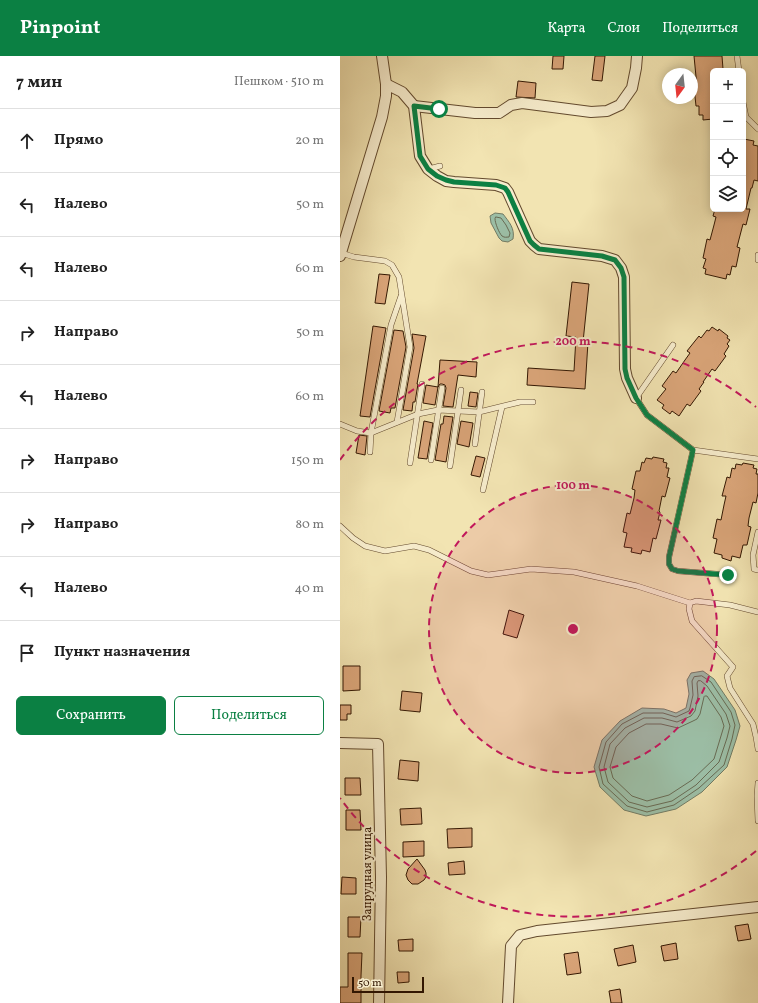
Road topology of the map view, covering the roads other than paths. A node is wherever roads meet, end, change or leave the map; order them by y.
1 (382, 56) edge
2 (637, 56) edge
3 (737, 56) edge
4 (739, 68) edge
5 (386, 84) junction
6 (743, 104) edge
7 (414, 106) junction
8 (758, 129) edge
9 (440, 166) dead end
10 (428, 169) junction
11 (340, 255) edge
12 (758, 255) edge
13 (758, 260) edge
14 (401, 295) junction
15 (673, 345) dead end
16 (422, 384) dead end
17 (442, 388) dead end
18 (460, 390) dead end
19 (482, 392) dead end
20 (636, 398) junction
21 (533, 402) dead end
22 (502, 407) junction
23 (438, 410) junction
24 (458, 411) junction
25 (479, 412) junction
26 (418, 414) junction
27 (397, 422) junction
28 (340, 424) edge
29 (371, 433) junction
30 (475, 444) dead end
31 (693, 450) junction
32 (370, 452) dead end
33 (758, 458) edge
34 (431, 460) dead end
35 (410, 463) dead end
36 (450, 466) dead end
37 (483, 490) dead end
38 (340, 526) edge
39 (758, 532) edge
40 (758, 570) edge
41 (728, 575) dead end
42 (690, 604) junction
43 (758, 612) edge
44 (340, 744) edge
45 (758, 749) edge
46 (758, 783) edge
47 (758, 821) edge
48 (758, 907) edge
49 (379, 1003) edge
50 (508, 1003) edge

1 - 5 street
2 - 7 street
3 - 4 lane
5 - 7 street
5 - 11 street
6 - 8 lane
7 - 10 street
9 - 10 lane
10 - 20 street
11 - 14 lane
12 - 13 lane
14 - 27 lane
14 - 29 lane
15 - 20 lane
16 - 26 lane
17 - 23 lane
18 - 24 lane
19 - 25 lane
20 - 31 lane
21 - 22 lane
22 - 25 lane
22 - 37 lane
23 - 24 lane
23 - 26 lane
23 - 34 lane
24 - 25 lane
24 - 36 lane
25 - 30 lane
26 - 27 lane
26 - 35 lane
27 - 29 lane
28 - 29 lane
29 - 32 lane
31 - 33 lane
31 - 41 lane
38 - 42 lane
39 - 40 lane
42 - 43 lane
42 - 45 lane
44 - 49 street, Запрудная улица
46 - 47 lane
48 - 50 street

